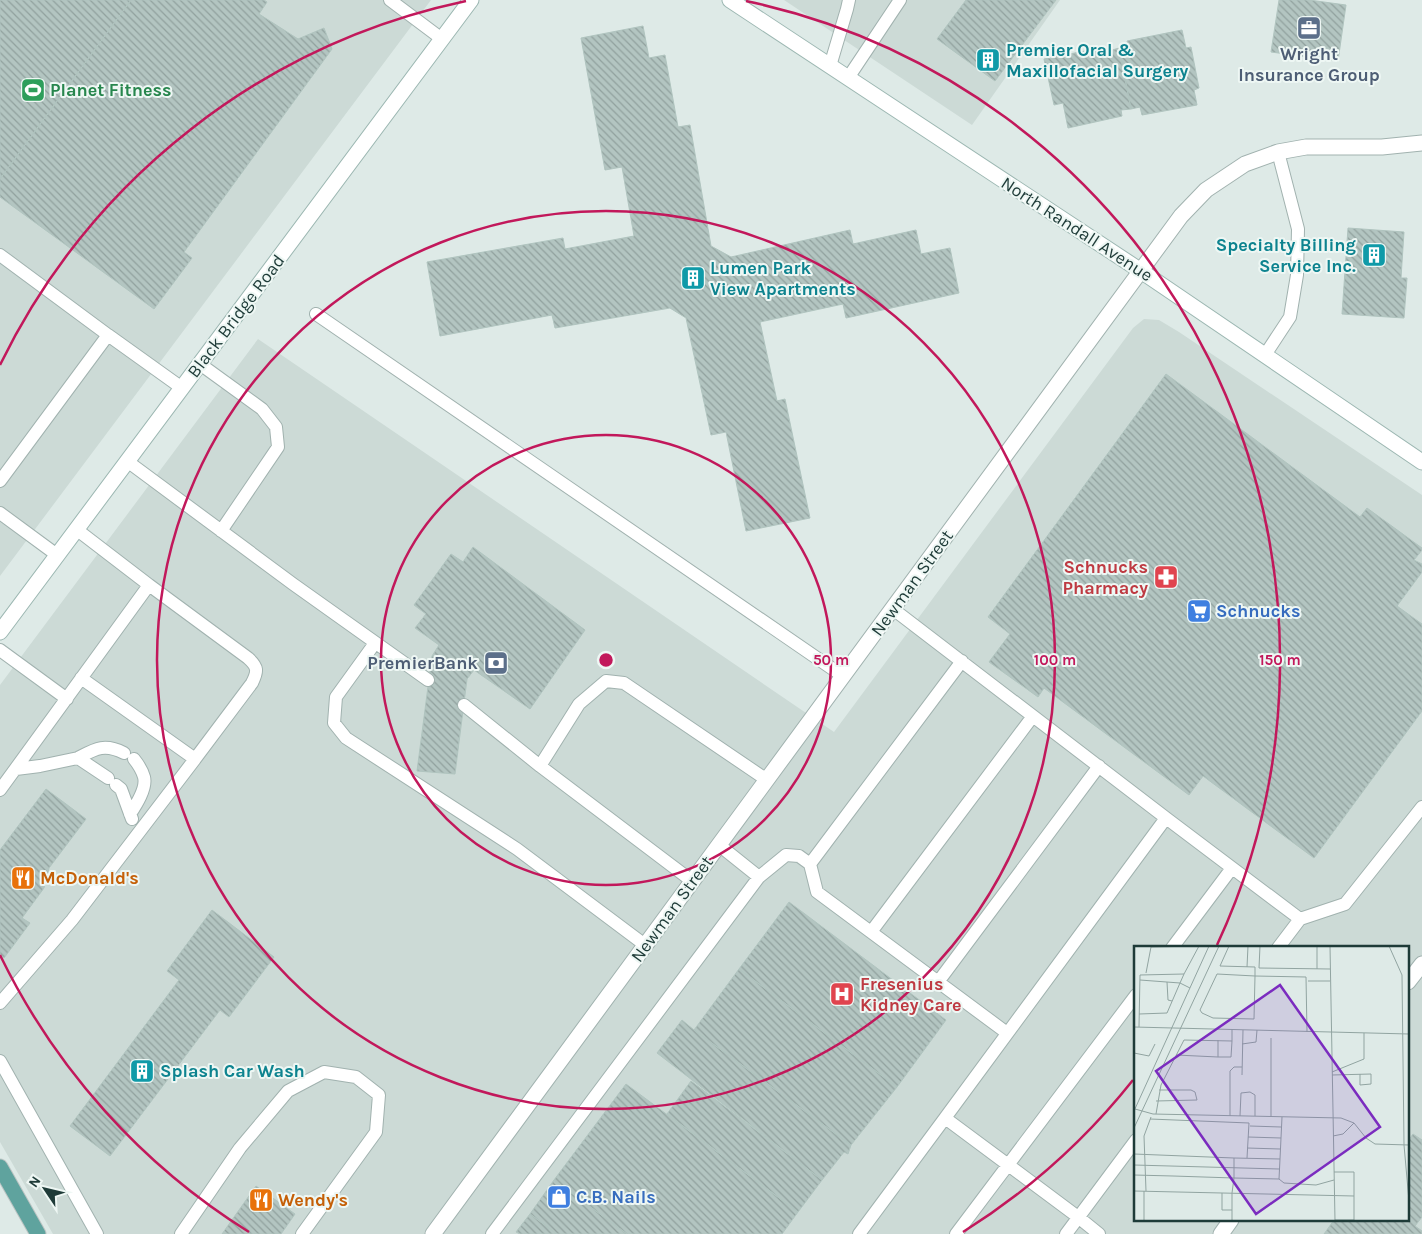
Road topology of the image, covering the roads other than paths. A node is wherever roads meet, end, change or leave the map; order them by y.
1 (390, 0) edge
2 (471, 0) edge
3 (730, 0) edge
4 (849, 0) edge
5 (900, 0) edge
6 (442, 39) junction
7 (830, 66) junction
8 (848, 78) junction
9 (1422, 143) edge
10 (1278, 152) junction
11 (0, 256) edge
12 (1141, 271) junction
13 (316, 314) dead end
14 (108, 335) junction
15 (1265, 355) junction
16 (200, 364) junction
17 (182, 388) junction
18 (127, 461) junction
19 (1422, 462) edge
20 (0, 481) edge
21 (0, 513) edge
22 (76, 529) junction
23 (221, 531) junction
24 (57, 555) junction
25 (150, 585) junction
26 (893, 608) junction
27 (0, 632) edge
28 (375, 643) junction
29 (0, 650) edge
30 (962, 661) junction
31 (844, 676) junction
32 (81, 678) junction
33 (428, 680) dead end
34 (66, 699) junction
35 (464, 705) dead end
36 (1032, 716) junction
37 (78, 758) junction
38 (195, 758) junction
39 (540, 766) junction
40 (1099, 766) junction
41 (16, 769) junction
42 (767, 780) junction
43 (0, 790) edge
44 (1422, 807) edge
45 (130, 814) junction
46 (1166, 818) junction
47 (138, 834) junction
48 (719, 845) junction
49 (810, 864) junction
50 (1232, 868) junction
51 (759, 877) junction
52 (692, 882) junction
53 (1300, 919) junction
54 (871, 932) junction
55 (645, 945) junction
56 (1174, 946) edge
57 (1280, 946) edge
58 (1422, 964) edge
59 (1410, 979) edge
60 (938, 982) junction
61 (1134, 998) edge
62 (0, 1003) edge
63 (1008, 1034) junction
64 (0, 1061) edge
65 (945, 1118) junction
66 (1134, 1143) edge
67 (1008, 1164) junction
68 (0, 1167) edge
69 (1078, 1217) junction
70 (1230, 1222) edge
71 (38, 1234) edge
72 (97, 1234) edge
73 (181, 1234) edge
74 (302, 1234) edge
75 (433, 1234) edge
76 (492, 1234) edge
77 (859, 1234) edge
78 (956, 1234) edge
79 (1066, 1234) edge
80 (1099, 1234) edge
81 (1221, 1234) edge

1 - 6 lane
2 - 6 street, Black Bridge Road
3 - 7 street, North Randall Avenue
4 - 7 lane
5 - 8 lane
6 - 16 street, Black Bridge Road
7 - 8 street, North Randall Avenue
8 - 12 street, North Randall Avenue
9 - 10 street, Newman Street
10 - 12 street, Newman Street
10 - 15 lane
11 - 14 lane
12 - 15 street, North Randall Avenue
12 - 26 street, Newman Street
13 - 31 lane
14 - 17 lane
14 - 20 lane
15 - 19 street, North Randall Avenue
16 - 17 street, Black Bridge Road
16 - 23 lane
17 - 18 street, Black Bridge Road
18 - 22 street, Black Bridge Road
18 - 23 lane
21 - 24 lane
22 - 24 street, Black Bridge Road
22 - 25 lane
23 - 28 lane
24 - 27 street, Black Bridge Road
25 - 32 lane
25 - 38 lane
26 - 30 lane
26 - 31 street, Newman Street
28 - 33 lane
28 - 55 lane
29 - 34 lane
30 - 36 lane
30 - 49 lane
31 - 42 street, Newman Street
32 - 34 lane
32 - 38 lane
34 - 41 lane
35 - 39 lane
36 - 40 lane
36 - 54 lane
37 - 41 lane
37 - 45 lane
37 - 45 lane
38 - 47 lane
39 - 42 lane
39 - 52 lane
40 - 46 lane
40 - 60 lane
41 - 43 lane
42 - 48 street, Newman Street
44 - 53 lane
45 - 47 lane
46 - 50 lane
46 - 63 lane
47 - 62 lane
48 - 51 lane
48 - 52 street, Newman Street
49 - 51 lane
49 - 54 lane
50 - 53 lane
50 - 56 lane
51 - 76 lane
52 - 55 street, Newman Street
53 - 57 lane
54 - 60 lane
55 - 75 street, Newman Street
58 - 59 street
60 - 63 lane
61 - 67 lane
63 - 65 lane
64 - 72 lane
65 - 67 lane
65 - 77 lane
66 - 69 lane
67 - 69 lane
67 - 78 lane
68 - 71 main road
69 - 79 lane
69 - 80 lane
70 - 81 street
73 - 74 lane

